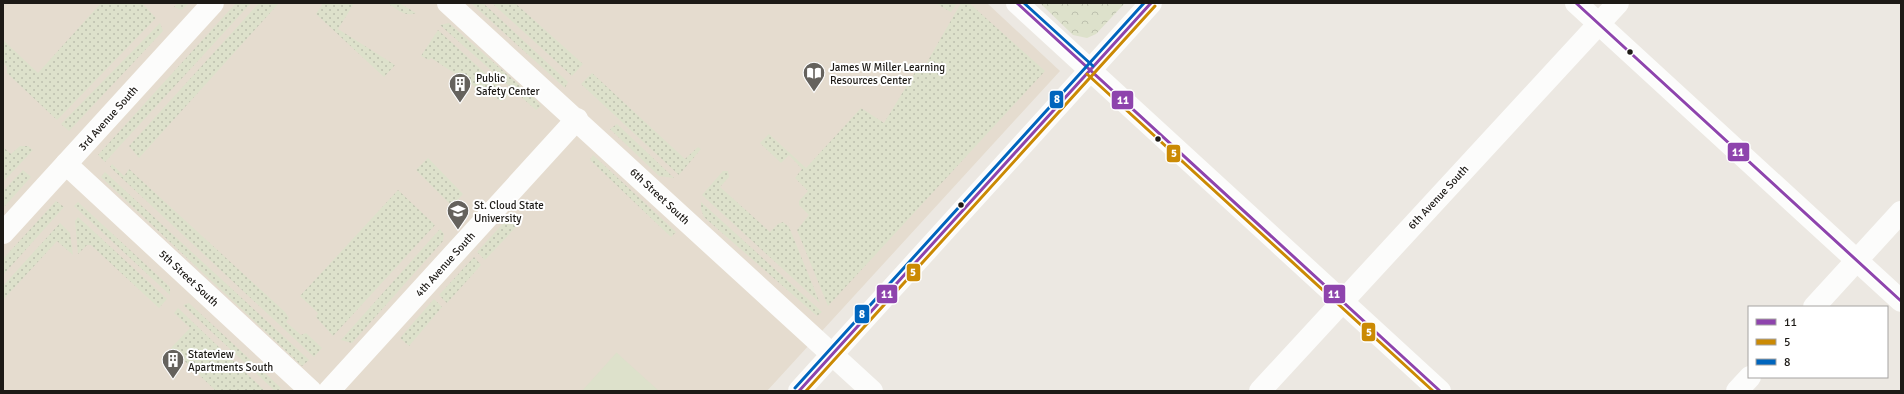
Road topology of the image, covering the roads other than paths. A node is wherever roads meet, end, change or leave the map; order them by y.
1 (213, 3) edge
2 (448, 3) edge
3 (1016, 3) edge
4 (1151, 3) edge
5 (1576, 3) edge
6 (1618, 3) edge
7 (1599, 24) junction
8 (1090, 70) junction
9 (577, 119) junction
10 (66, 164) junction
11 (1901, 212) edge
12 (3, 233) edge
13 (1857, 260) junction
14 (1901, 300) edge
15 (1341, 301) junction
16 (1815, 306) edge
17 (833, 354) junction
18 (1749, 378) edge
19 (311, 391) edge
20 (329, 391) edge
21 (798, 391) edge
22 (872, 391) edge
23 (1260, 391) edge
24 (1440, 391) edge
25 (1737, 391) edge

1 - 10 street, 3rd Avenue South
2 - 9 street, 6th Street South
3 - 8 street
4 - 8 street
5 - 7 street
6 - 7 street, 6th Avenue South
7 - 13 street
7 - 15 street, 6th Avenue South
8 - 15 street
8 - 17 street
9 - 17 street, 6th Street South
9 - 20 street, 4th Avenue South
10 - 12 street, 3rd Avenue South
10 - 19 street, 5th Street South
11 - 13 street
13 - 14 street
13 - 16 street
15 - 23 street, 6th Avenue South
15 - 24 street
17 - 21 street
17 - 22 street, 6th Street South
18 - 25 street

